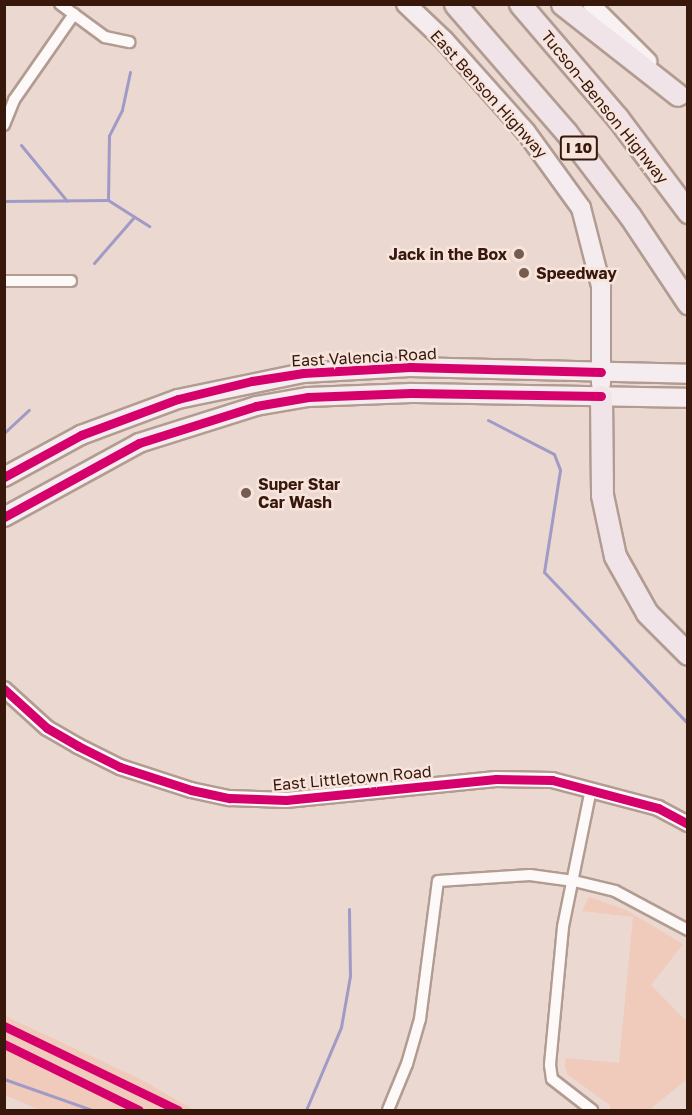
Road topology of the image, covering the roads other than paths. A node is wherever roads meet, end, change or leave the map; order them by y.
1 (60, 4) edge
2 (406, 4) edge
3 (455, 4) edge
4 (520, 4) edge
5 (562, 4) edge
6 (591, 4) edge
7 (74, 15) junction
8 (129, 42) dead end
9 (683, 98) edge
10 (8, 128) edge
11 (687, 212) edge
12 (4, 281) edge
13 (71, 281) dead end
14 (687, 303) edge
15 (601, 372) junction
16 (687, 374) edge
17 (601, 396) junction
18 (687, 398) edge
19 (4, 477) edge
20 (4, 517) edge
21 (687, 654) edge
22 (4, 689) edge
23 (591, 789) junction
24 (687, 824) edge
25 (574, 881) junction
26 (687, 930) edge
27 (388, 1110) edge
28 (592, 1110) edge

1 - 7 street
2 - 15 main road, East Benson Highway
3 - 14 highway, I 10
4 - 11 highway, Tucson–Benson Highway
5 - 9 highway
6 - 9 main road
7 - 8 street
7 - 10 street
12 - 13 street
15 - 16 main road, East Valencia Road
15 - 17 main road, East Benson Highway
15 - 19 main road, East Valencia Road
17 - 18 main road
17 - 20 main road
17 - 21 highway
22 - 23 street, East Littletown Road
23 - 24 street, East Littletown Road
23 - 25 street
25 - 26 street
25 - 27 street
25 - 28 street

